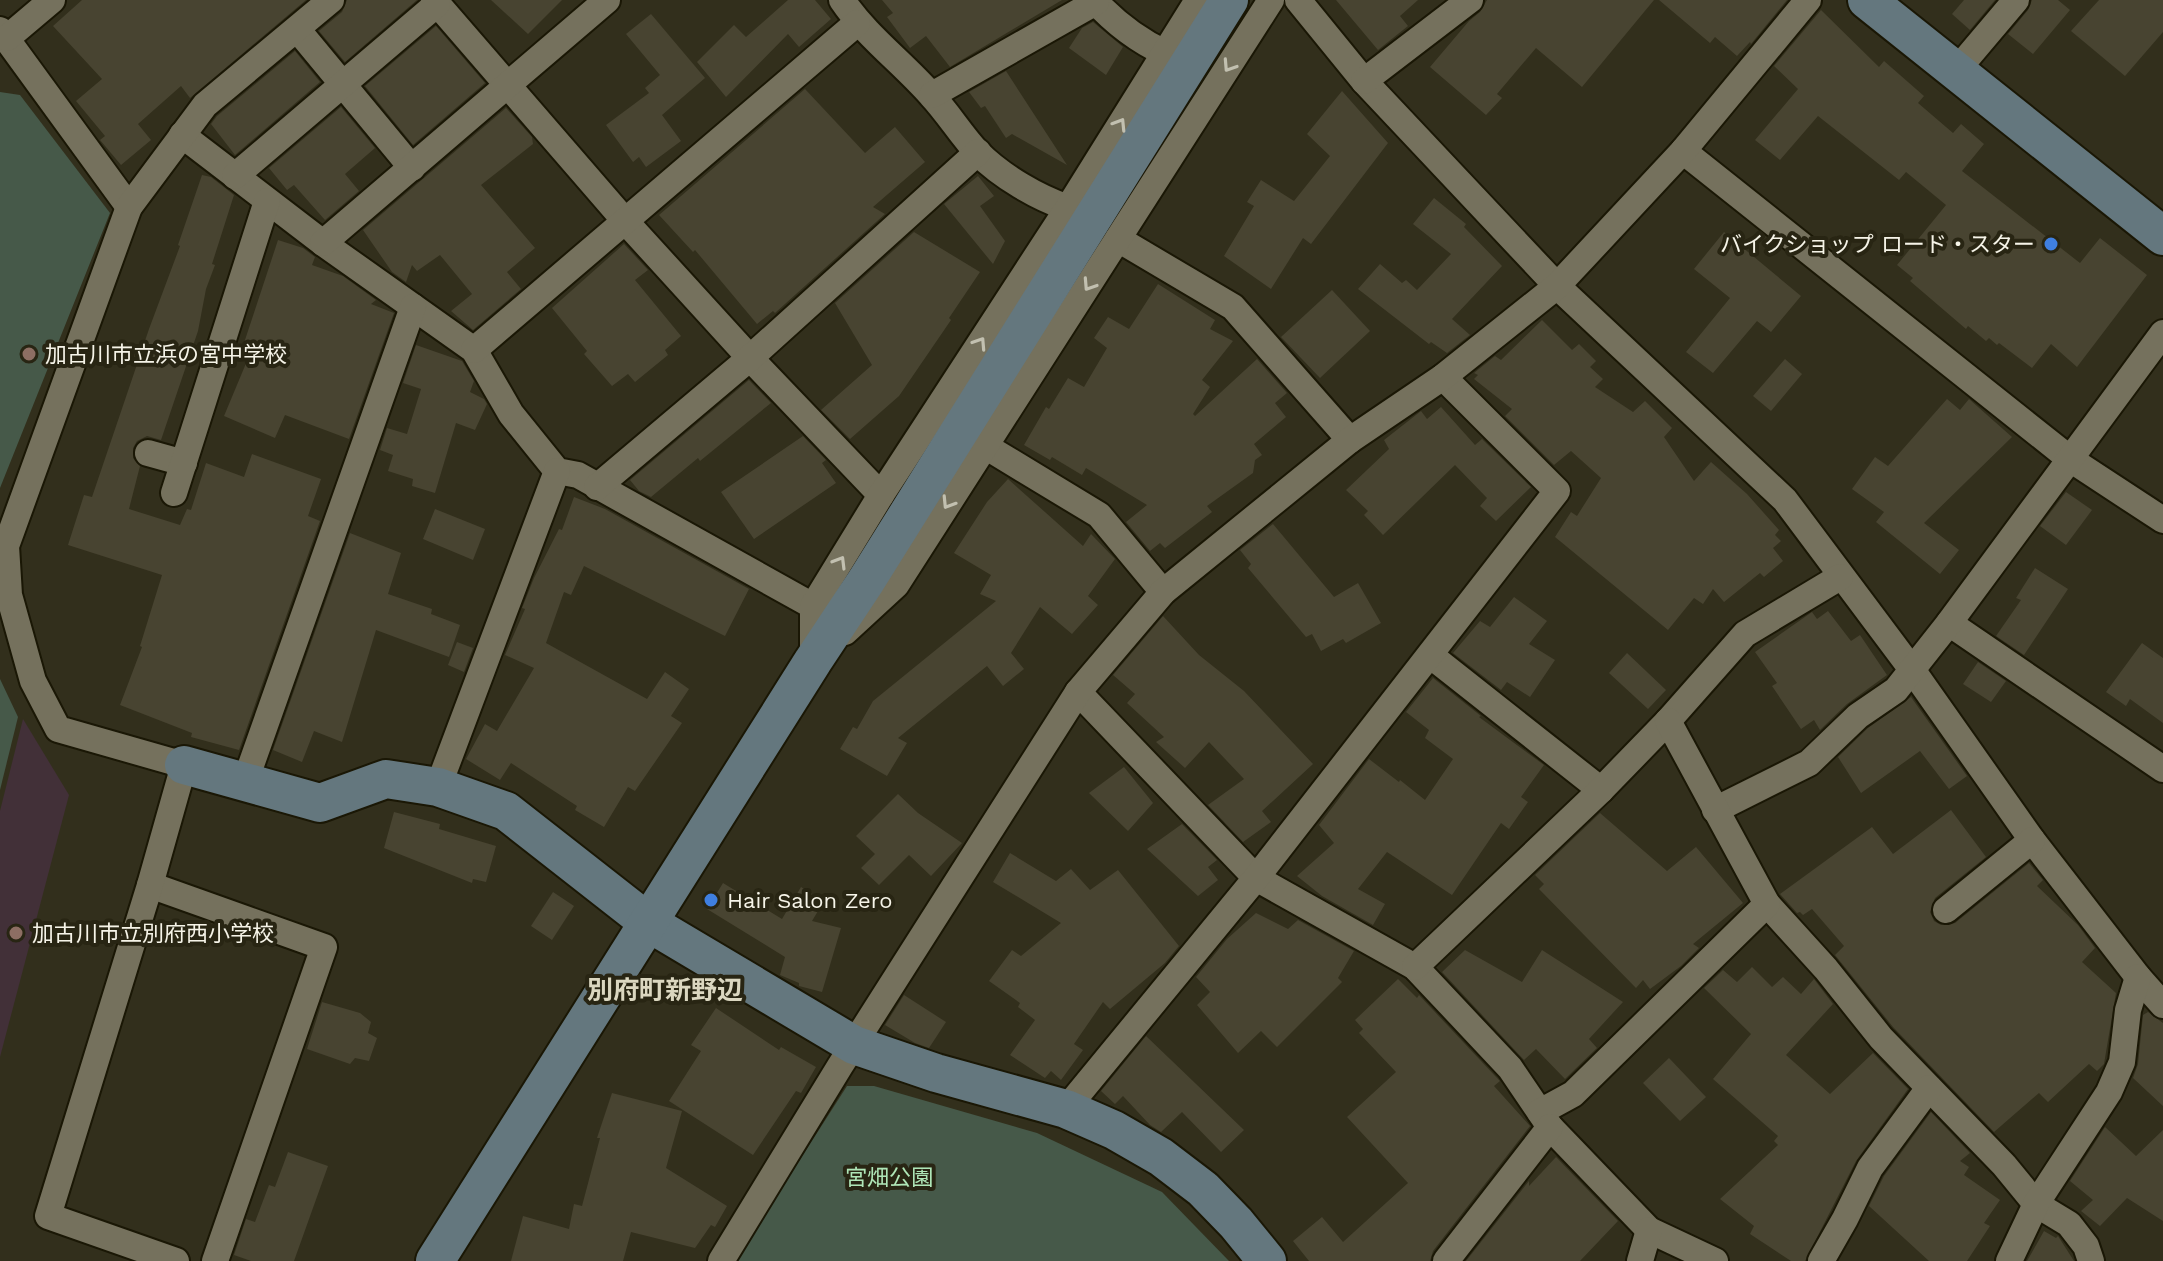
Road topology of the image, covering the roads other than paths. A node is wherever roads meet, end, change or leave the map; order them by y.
1 (52, 0) edge
2 (331, 0) edge
3 (607, 0) edge
4 (842, 0) edge
5 (1198, 0) edge
6 (1229, 0) edge
7 (1271, 0) edge
8 (1298, 0) edge
9 (1470, 0) edge
10 (1808, 0) edge
11 (1867, 0) edge
12 (2016, 0) edge
13 (1095, 1) edge
14 (435, 2) edge
15 (857, 23) junction
16 (297, 29) junction
17 (3, 34) edge
18 (1165, 53) junction
19 (1956, 71) junction
20 (1364, 81) junction
21 (343, 84) junction
22 (507, 86) junction
23 (932, 95) junction
24 (182, 135) junction
25 (1683, 151) junction
26 (978, 152) junction
27 (412, 168) junction
28 (235, 176) junction
29 (267, 201) junction
30 (129, 207) junction
31 (1068, 208) junction
32 (626, 222) junction
33 (2163, 236) edge
34 (1118, 239) junction
35 (323, 243) junction
36 (1557, 286) junction
37 (413, 307) junction
38 (2163, 333) edge
39 (474, 350) junction
40 (750, 358) junction
41 (1443, 377) junction
42 (1350, 440) junction
43 (985, 446) junction
44 (148, 453) dead end
45 (2070, 459) junction
46 (184, 463) junction
47 (557, 471) junction
48 (597, 487) junction
49 (174, 493) dead end
50 (881, 495) junction
51 (2163, 520) edge
52 (1840, 577) junction
53 (1163, 592) junction
54 (813, 606) junction
55 (1949, 623) junction
56 (1430, 655) junction
57 (813, 661) junction
58 (1913, 671) junction
59 (1078, 692) junction
60 (1668, 721) junction
61 (184, 765) junction
62 (2163, 769) edge
63 (245, 782) junction
64 (438, 787) junction
65 (1601, 790) junction
66 (1715, 810) junction
67 (2032, 840) junction
68 (1256, 878) junction
69 (150, 885) junction
70 (1767, 904) junction
71 (1946, 910) dead end
72 (649, 923) junction
73 (1415, 967) junction
74 (2138, 977) junction
75 (2163, 1005) edge
76 (854, 1045) junction
77 (1929, 1088) junction
78 (1066, 1109) junction
79 (1545, 1120) junction
80 (2036, 1204) junction
81 (1649, 1230) junction
82 (176, 1261) edge
83 (215, 1261) edge
84 (435, 1261) edge
85 (721, 1261) edge
86 (1267, 1261) edge
87 (1446, 1261) edge
88 (1640, 1261) edge
89 (1715, 1261) edge
90 (1821, 1261) edge
91 (2009, 1261) edge
92 (2091, 1261) edge

1 - 17 street
2 - 16 street
3 - 22 street
4 - 15 street
5 - 18 street
6 - 57 street
7 -> 34 street
8 - 20 street
9 - 20 street
10 - 25 street
11 - 19 street
12 - 19 street
13 - 18 street
13 - 23 street
14 - 21 street
14 - 22 street
15 - 23 street
15 - 32 street
16 - 21 street
16 - 24 street
17 - 30 street
31 -> 18 street
19 - 33 street
20 - 36 street
21 - 27 street
21 - 28 street
22 - 27 street
22 - 32 street
23 - 26 street
24 - 28 street
24 - 30 street
25 - 36 street
25 - 45 street
26 - 31 street
26 - 40 street
27 - 35 street
28 - 29 street
29 - 35 street
29 - 46 street
30 - 61 street
50 -> 31 street
32 - 39 street
32 - 40 street
34 - 42 street
34 -> 43 street
35 - 37 street
36 - 41 street
36 - 52 street
37 - 39 street
37 - 63 street
38 - 45 street
39 - 47 street
40 - 48 street
40 - 50 street
41 - 42 street
41 - 56 street
42 - 53 street
43 - 53 street
43 -> 57 street
44 - 46 street
45 - 51 street
45 - 55 street
46 - 49 street
47 - 48 street
47 - 64 street
48 - 54 street
54 -> 50 street
52 - 58 street
52 - 60 street
53 - 59 street
54 - 57 street
55 - 58 street
55 - 62 street
56 - 65 street
56 - 68 street
57 - 72 street
58 - 66 street
58 - 67 street
59 - 68 street
59 - 76 street
60 - 65 street
60 - 66 street
61 - 63 street
61 - 69 street
63 - 64 street
64 - 72 street
65 - 73 street
66 - 70 street
67 - 71 street
67 - 74 street
68 - 73 street
68 - 78 street
69 - 82 street
69 - 83 street
70 - 77 street
70 - 79 street
72 - 76 street
72 - 84 street
73 - 79 street
74 - 75 street
74 - 80 street
76 - 78 street
76 - 85 street
77 - 80 street
77 - 90 street
78 - 86 street
79 - 81 street
79 - 87 street
80 - 91 street
80 - 92 street
81 - 88 street
81 - 89 street

